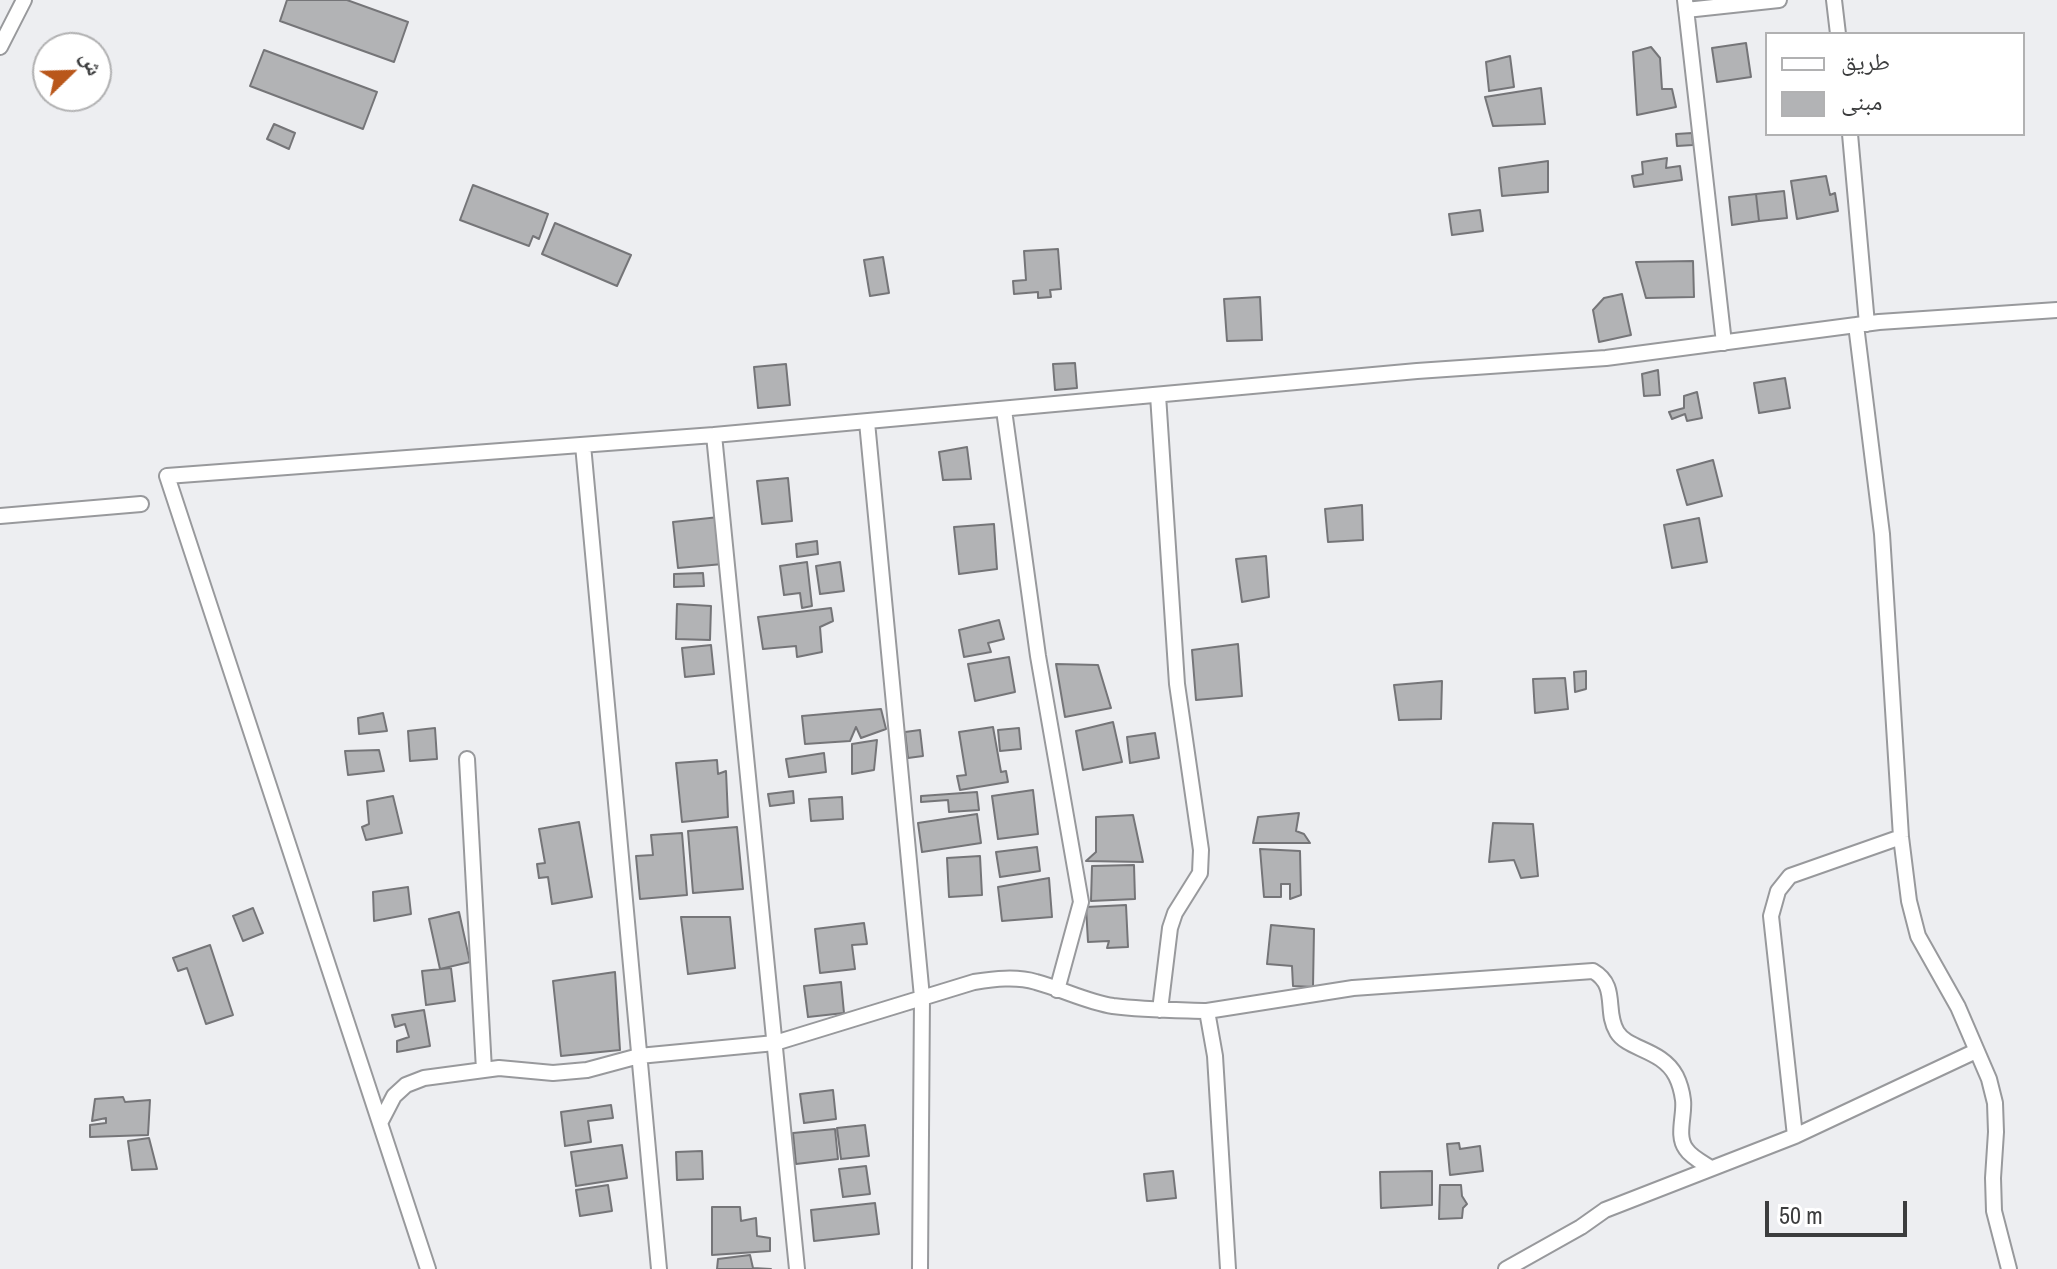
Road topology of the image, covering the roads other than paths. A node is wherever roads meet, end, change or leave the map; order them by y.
1 (24, 0) edge
2 (1779, 0) edge
3 (1834, 0) edge
4 (1685, 5) edge
5 (1838, 32) edge
6 (0, 47) edge
7 (1850, 136) edge
8 (2057, 310) edge
9 (1861, 325) junction
10 (1724, 343) junction
11 (1158, 395) junction
12 (1004, 410) junction
13 (867, 422) junction
14 (714, 435) junction
15 (583, 445) junction
16 (141, 504) dead end
17 (0, 516) edge
18 (467, 759) dead end
19 (1901, 837) junction
20 (1057, 990) junction
21 (922, 997) junction
22 (1160, 1010) junction
23 (1207, 1011) junction
24 (775, 1043) junction
25 (1976, 1051) junction
26 (639, 1056) junction
27 (484, 1070) junction
28 (380, 1123) junction
29 (1795, 1136) junction
30 (1711, 1168) junction
31 (428, 1269) edge
32 (659, 1269) edge
33 (797, 1269) edge
34 (920, 1269) edge
35 (1228, 1269) edge
36 (1506, 1269) edge
37 (2009, 1269) edge

1 - 6 street
2 - 4 street
3 - 5 street
4 - 10 street
7 - 9 street
8 - 9 street
9 - 10 street
9 - 19 street
10 - 11 street
11 - 12 street
11 - 22 street
12 - 13 street
12 - 20 street
13 - 14 street
13 - 21 street
14 - 15 street
14 - 24 street
15 - 26 street
15 - 28 street
16 - 17 street
18 - 27 street
19 - 25 street
19 - 29 street
20 - 21 street
20 - 22 street
21 - 24 street
21 - 34 street
22 - 23 street
23 - 30 street
23 - 35 street
24 - 26 street
24 - 33 street
25 - 29 street
25 - 37 street
26 - 27 street
26 - 32 street
27 - 28 street
28 - 31 street
29 - 30 street
30 - 36 street

